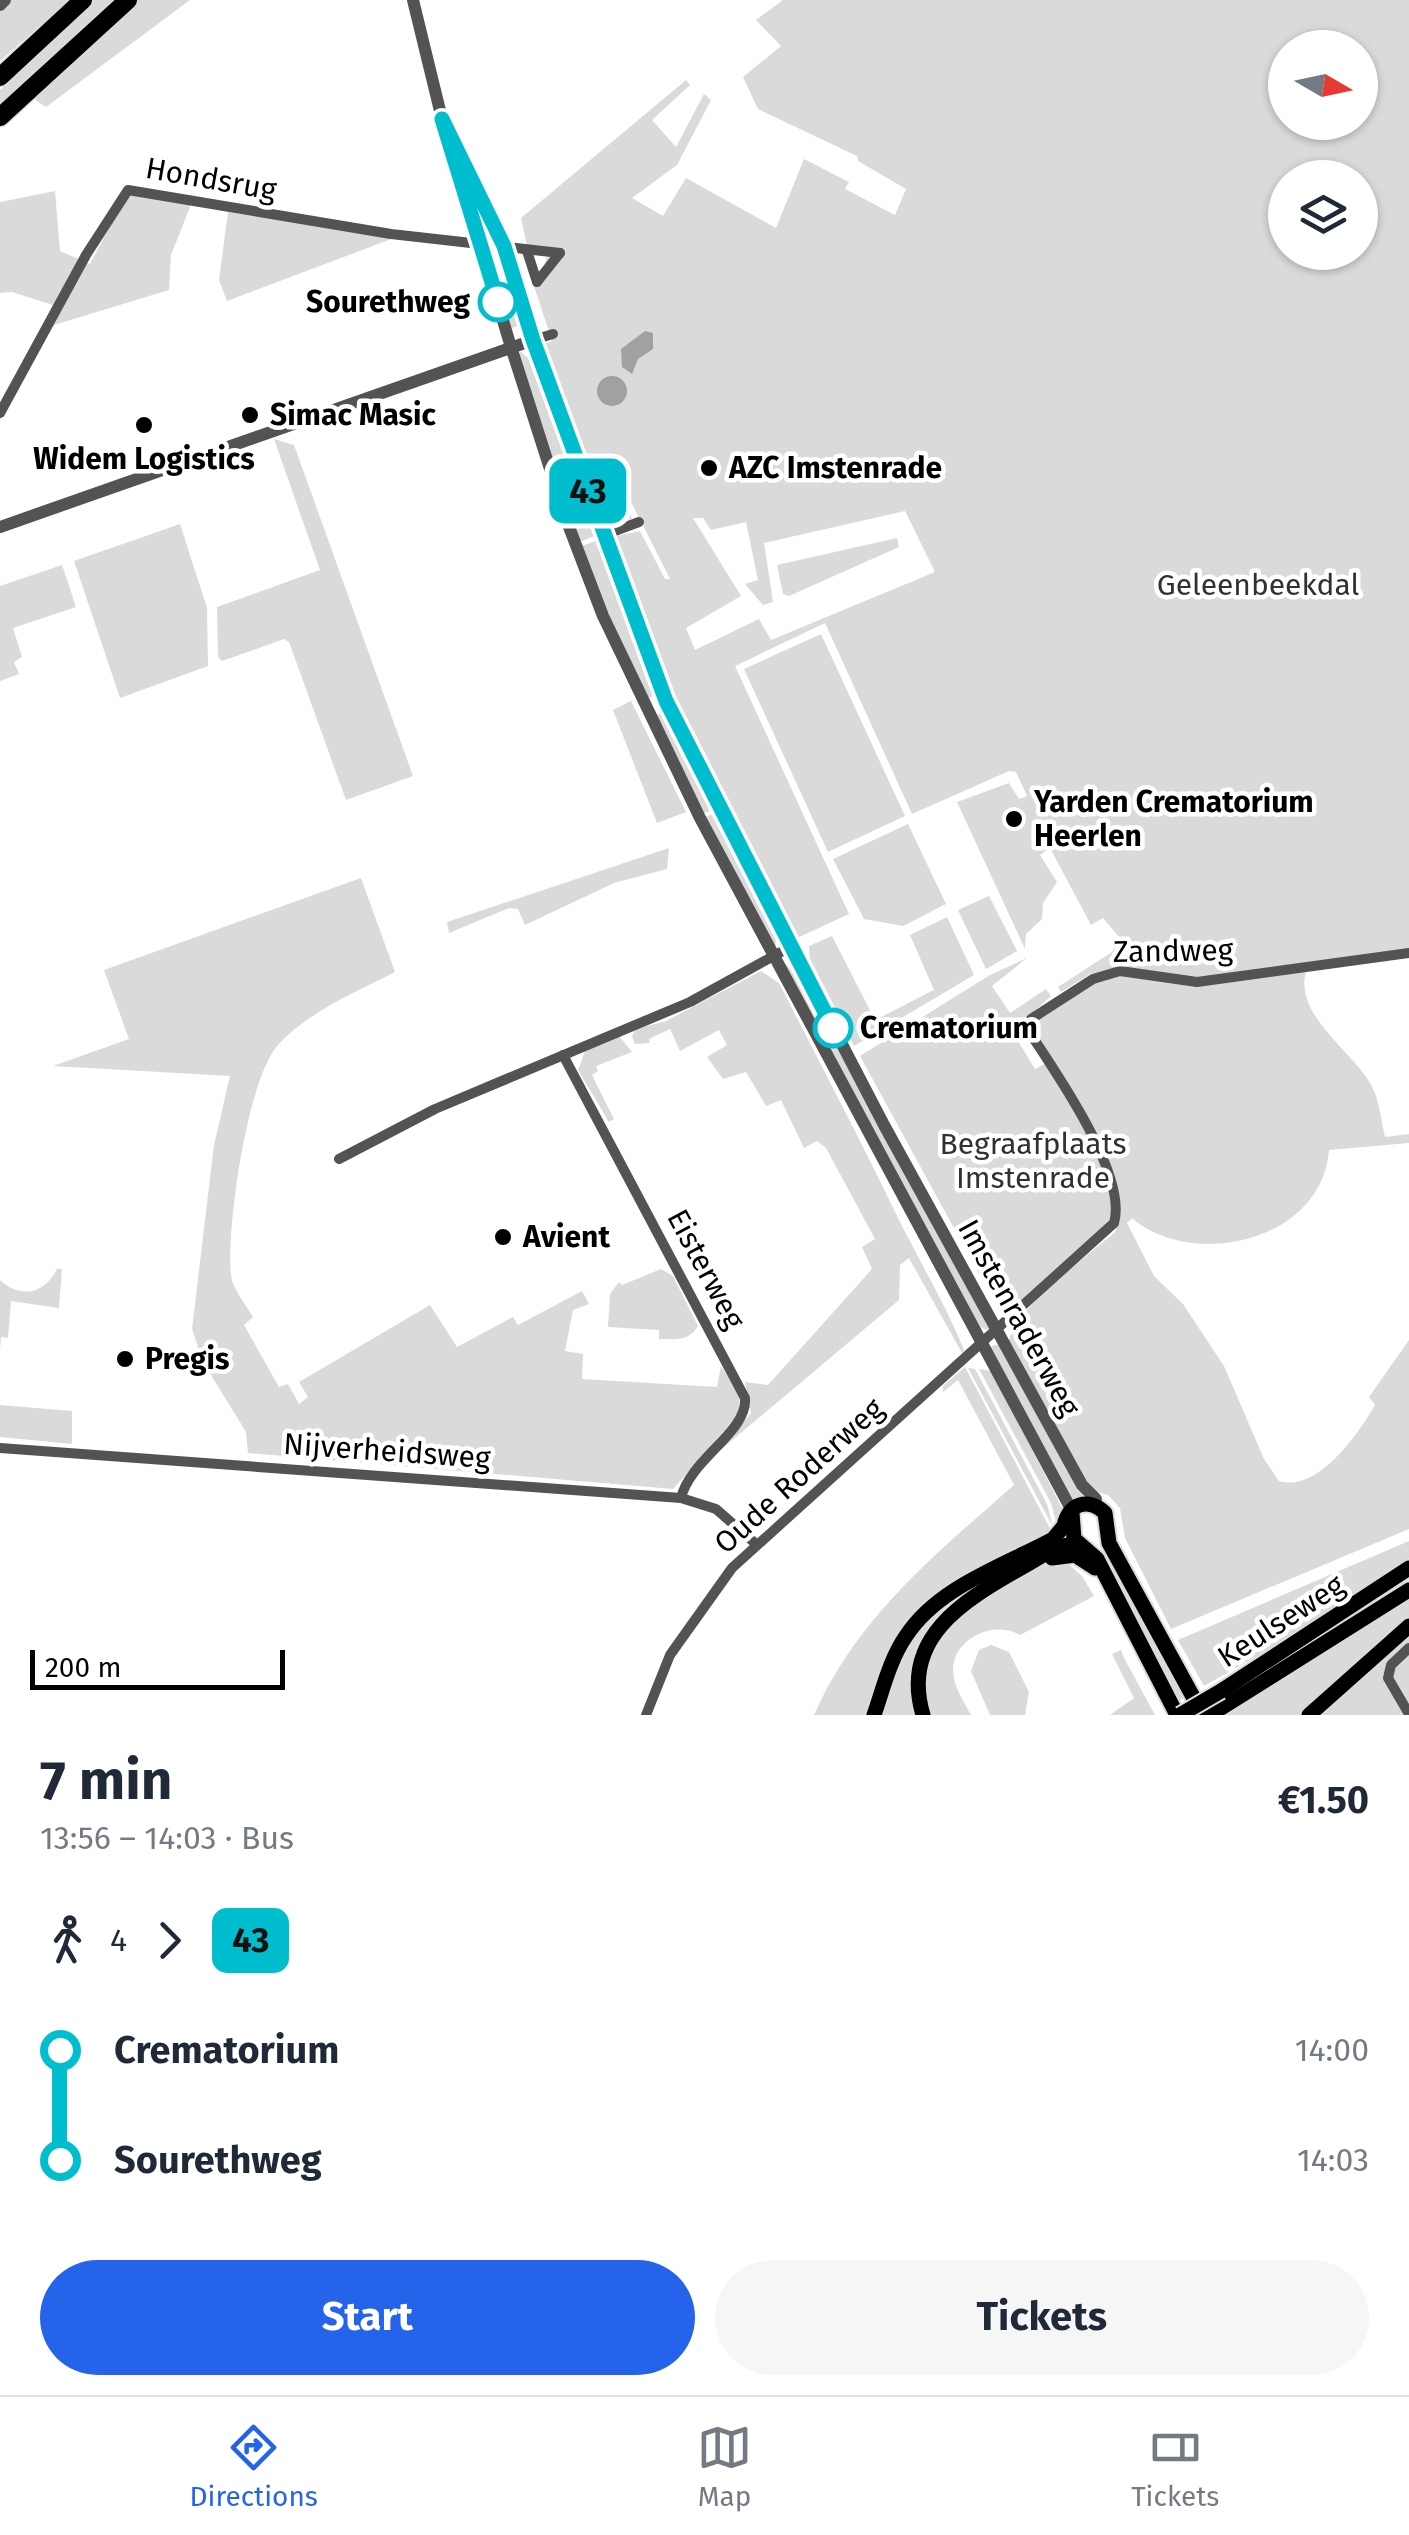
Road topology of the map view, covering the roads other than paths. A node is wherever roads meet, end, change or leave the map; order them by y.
1 (82, 0) edge
2 (128, 0) edge
3 (413, 0) edge
4 (0, 77) edge
5 (0, 117) edge
6 (442, 119) junction
7 (481, 244) junction
8 (504, 246) junction
9 (527, 251) dead end
10 (552, 334) dead end
11 (533, 340) junction
12 (511, 347) junction
13 (0, 413) edge
14 (639, 522) dead end
15 (0, 527) edge
16 (604, 535) junction
17 (790, 948) junction
18 (1409, 952) edge
19 (773, 956) junction
20 (563, 1056) junction
21 (339, 1159) dead end
22 (999, 1328) junction
23 (981, 1345) junction
24 (0, 1448) edge
25 (681, 1498) junction
26 (1096, 1499) joint
27 (1066, 1512) junction
28 (1112, 1539) junction
29 (756, 1544) junction
30 (1082, 1547) junction
31 (1033, 1562) junction
32 (1409, 1568) edge
33 (1409, 1590) edge
34 (1409, 1626) edge
35 (1409, 1648) edge
36 (1157, 1678) junction
37 (1224, 1698) junction
38 (1409, 1714) edge
39 (646, 1715) edge
40 (874, 1715) edge
41 (923, 1715) edge
42 (1178, 1715) edge
43 (1207, 1715) edge
44 (1310, 1715) edge

1 - 4 highway
2 - 5 highway
3 - 6 street, Imstenraderweg
6 - 7 street, Imstenraderweg
6 - 8 street, Imstenraderweg
7 - 8 street
7 - 12 street, Imstenraderweg
7 - 13 street, Hondsrug
8 - 9 street
8 - 11 street, Imstenraderweg
10 - 11 street
11 - 12 street
11 - 16 street, Imstenraderweg
12 - 15 street
12 - 19 street, Imstenraderweg
14 - 16 street
16 - 17 street, Imstenraderweg
17 - 19 street
17 - 22 street, Imstenraderweg
18 - 22 street, Zandweg
19 - 20 street
19 - 23 street, Imstenraderweg
20 - 21 street
20 - 25 street, Eisterweg
22 - 23 street, Oude Roderweg
22 - 26 street, Imstenraderweg
23 - 27 street, Imstenraderweg
23 - 29 street, Oude Roderweg
24 - 25 street, Nijverheidsweg
25 - 29 street, Nijverheidsweg
26 - 28 main road
27 - 28 main road
27 - 30 main road
27 - 40 main road
28 - 30 main road
28 - 43 main road
29 - 39 street, Oude Roderweg
30 - 31 main road
30 - 36 main road
31 - 36 main road
31 - 41 main road
32 - 37 main road, Keulseweg
33 - 37 main road, Keulseweg
34 - 44 main road
35 - 38 street
36 - 42 main road
37 - 42 main road, Keulseweg, bridge
37 - 43 main road, Keulseweg

